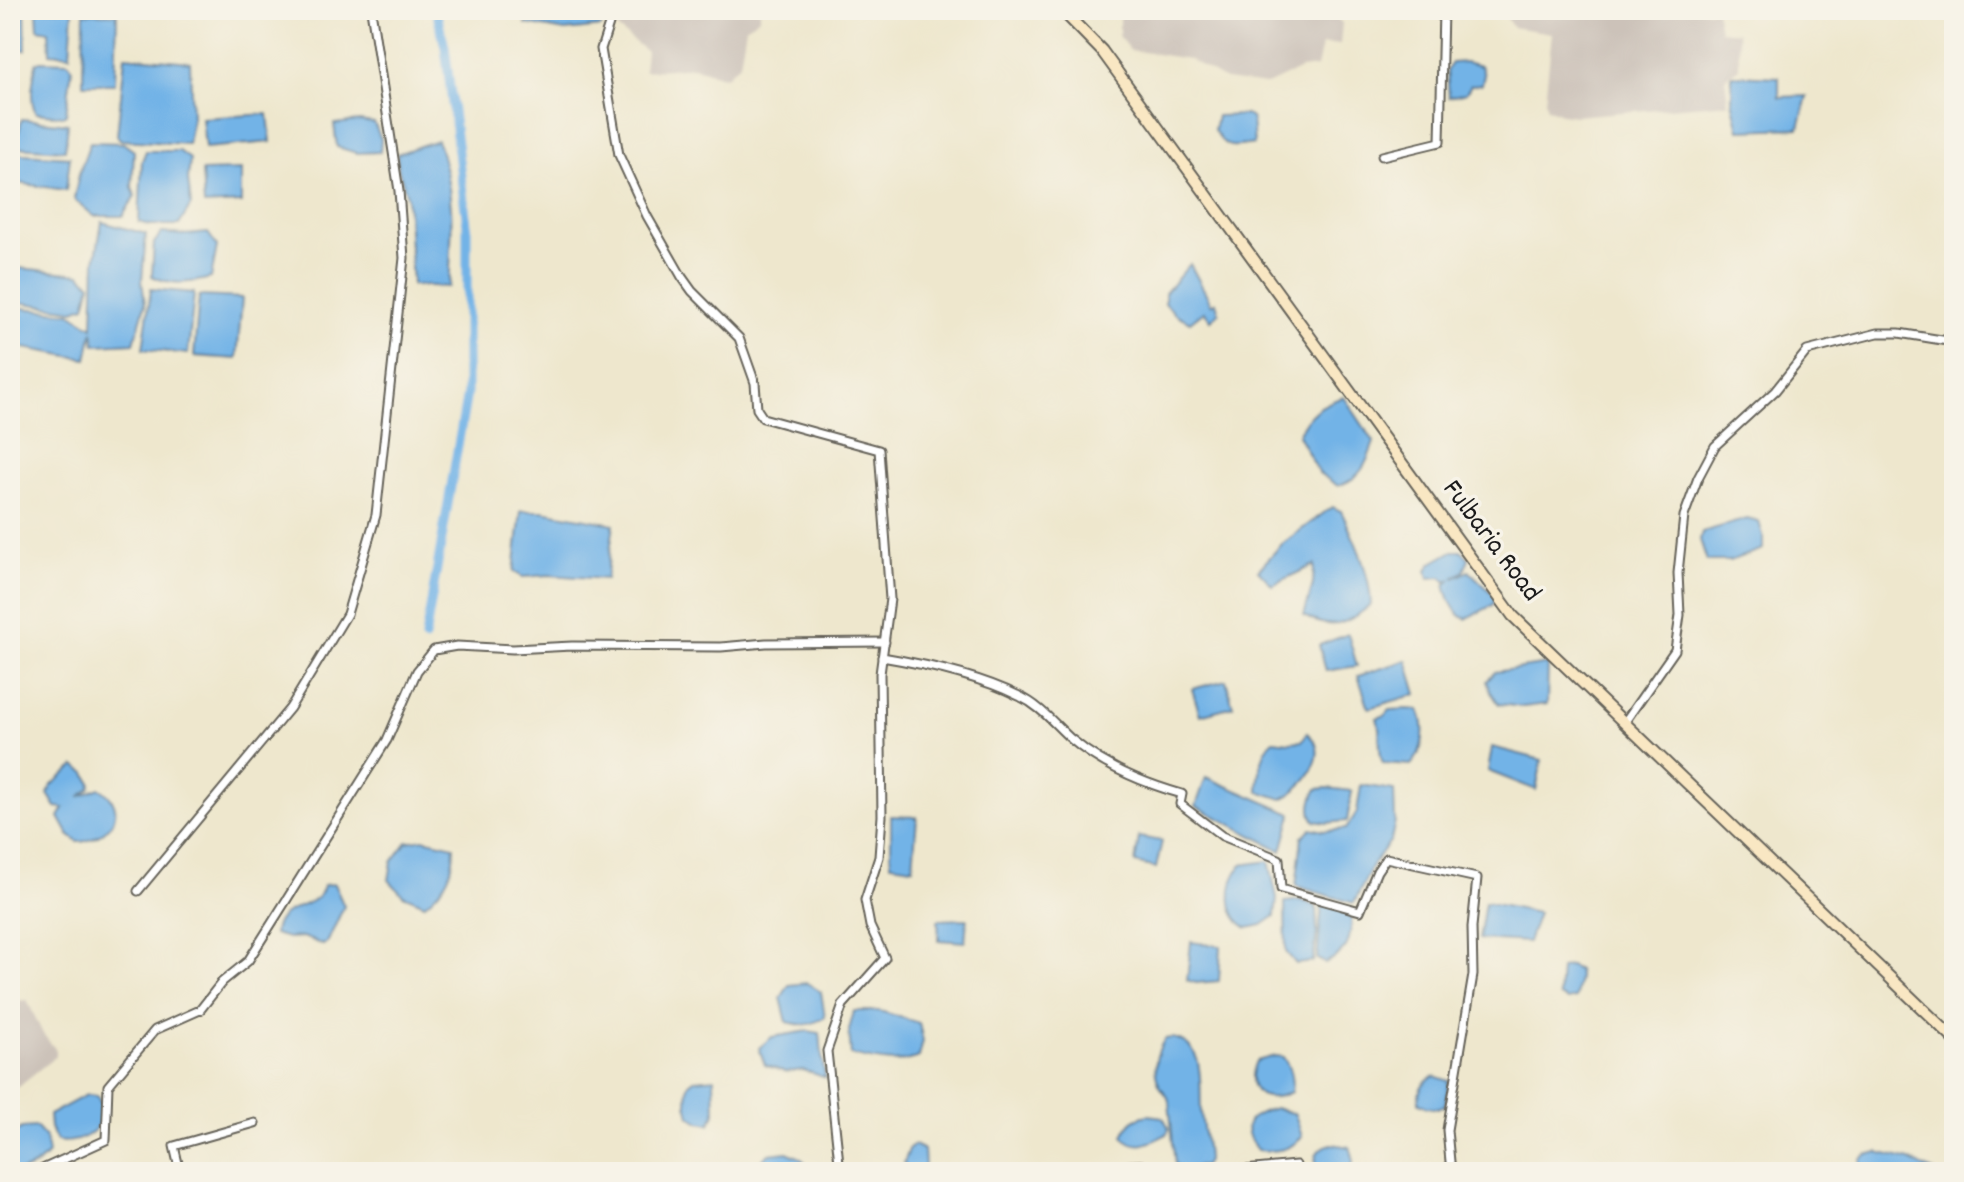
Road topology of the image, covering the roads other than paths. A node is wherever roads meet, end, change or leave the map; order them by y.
1 (371, 10) edge
2 (610, 10) edge
3 (1062, 10) edge
4 (1443, 10) edge
5 (1382, 156) dead end
6 (1954, 342) edge
7 (885, 642) junction
8 (882, 657) junction
9 (1624, 723) junction
10 (138, 891) dead end
11 (1954, 1039) edge
12 (255, 1123) dead end
13 (1296, 1165) dead end
14 (36, 1172) edge
15 (180, 1172) edge
16 (840, 1172) edge
17 (1054, 1172) edge
18 (1195, 1172) edge
19 (1223, 1172) edge
20 (1451, 1172) edge

1 - 10 street
2 - 7 street
3 - 9 main road, Fulbaria Road
4 - 5 street
6 - 9 street
7 - 8 street
7 - 14 street
8 - 16 street
8 - 20 street
9 - 11 main road, Fulbaria Road
12 - 15 street
13 - 19 street
17 - 18 street

